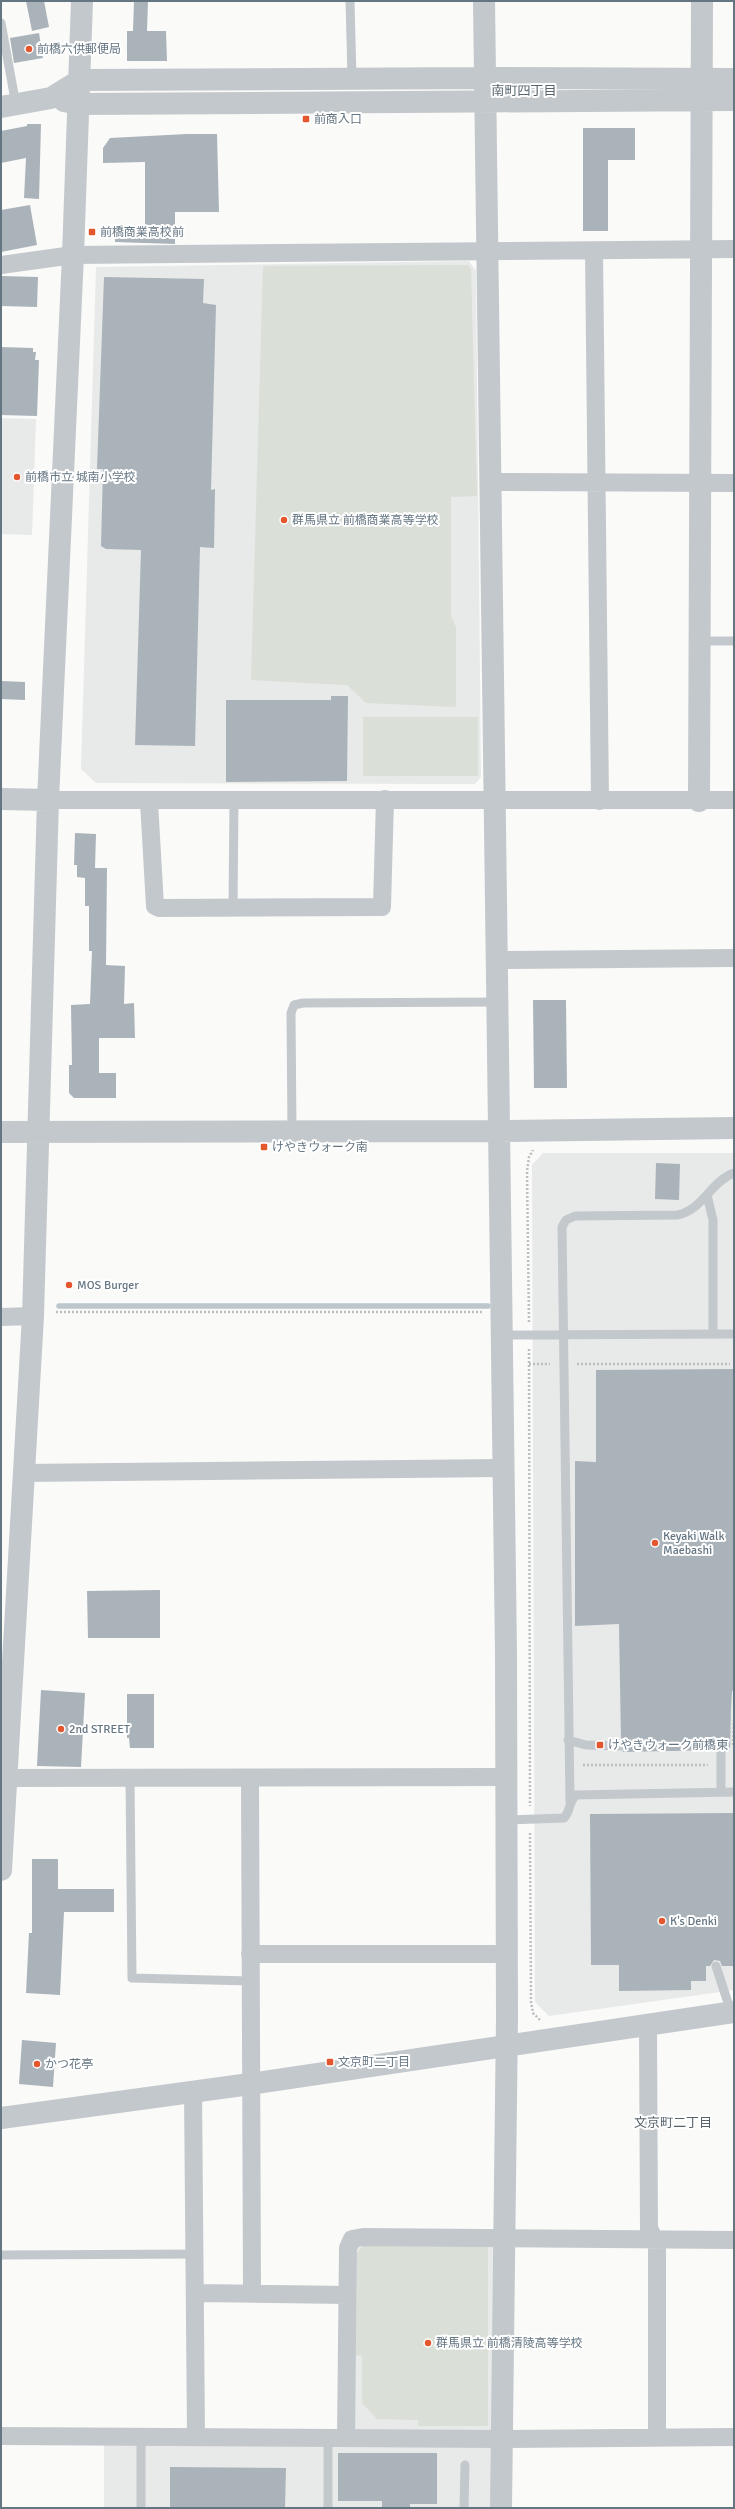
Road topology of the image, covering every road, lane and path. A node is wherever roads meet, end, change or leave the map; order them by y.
1 (82, 1) edge
2 (350, 1) edge
3 (484, 1) edge
4 (702, 1) edge
5 (1, 23) edge
6 (352, 78) junction
7 (485, 78) junction
8 (700, 79) junction
9 (734, 79) edge
10 (80, 80) junction
11 (50, 98) junction
12 (734, 100) edge
13 (700, 101) junction
14 (485, 102) junction
15 (78, 104) junction
16 (9, 106) edge
17 (487, 249) junction
18 (702, 249) junction
19 (734, 249) edge
20 (594, 251) junction
21 (73, 255) junction
22 (1, 265) edge
23 (490, 482) junction
24 (596, 482) junction
25 (701, 483) junction
26 (734, 483) edge
27 (700, 641) junction
28 (734, 641) edge
29 (1, 799) edge
30 (234, 799) junction
31 (385, 799) junction
32 (48, 800) junction
33 (495, 800) junction
34 (734, 800) edge
35 (600, 801) junction
36 (699, 801) junction
37 (149, 802) junction
38 (233, 908) junction
39 (734, 958) edge
40 (497, 960) junction
41 (498, 1002) junction
42 (734, 1128) edge
43 (292, 1130) junction
44 (499, 1131) junction
45 (1, 1132) edge
46 (38, 1132) junction
47 (734, 1173) edge
48 (707, 1195) junction
49 (56, 1312) dead end
50 (485, 1312) dead end
51 (33, 1316) junction
52 (1, 1317) edge
53 (563, 1334) junction
54 (713, 1334) junction
55 (734, 1334) edge
56 (502, 1335) junction
57 (529, 1364) dead end
58 (730, 1364) dead end
59 (564, 1368) junction
60 (504, 1468) junction
61 (23, 1473) junction
62 (734, 1720) edge
63 (568, 1740) junction
64 (622, 1746) dead end
65 (721, 1750) dead end
66 (568, 1765) junction
67 (721, 1765) junction
68 (507, 1777) junction
69 (7, 1778) junction
70 (130, 1778) junction
71 (250, 1779) junction
72 (721, 1792) junction
73 (734, 1792) edge
74 (570, 1801) junction
75 (530, 1808) dead end
76 (536, 1808) dead end
77 (508, 1820) junction
78 (2, 1844) edge
79 (1, 1870) edge
80 (250, 1954) junction
81 (507, 1954) junction
82 (716, 1966) dead end
83 (250, 1981) junction
84 (731, 2013) edge
85 (648, 2026) junction
86 (507, 2046) junction
87 (250, 2084) junction
88 (193, 2091) junction
89 (1, 2118) edge
90 (504, 2238) junction
91 (655, 2240) junction
92 (734, 2240) edge
93 (195, 2254) junction
94 (1, 2255) edge
95 (252, 2292) junction
96 (196, 2293) junction
97 (347, 2295) junction
98 (1, 2436) edge
99 (141, 2436) junction
100 (196, 2436) junction
101 (657, 2436) junction
102 (328, 2437) junction
103 (734, 2437) edge
104 (346, 2438) junction
105 (501, 2439) junction
106 (464, 2464) dead end
107 (141, 2508) edge
108 (328, 2508) edge
109 (464, 2508) edge
110 (501, 2508) edge

1 - 10 street
2 - 6 lane
3 - 7 street
4 - 8 street
5 - 16 lane
6 - 7 street
6 - 10 street
7 - 8 street
7 - 14 street
8 - 9 street
8 - 13 street
10 - 11 street
10 - 15 street
11 - 15 street
11 - 16 street
12 - 13 street
13 - 14 street
13 - 18 street
14 - 15 street
14 - 17 street
15 - 21 street
17 - 20 street
17 - 21 street
17 - 23 street
18 - 19 street
18 - 20 street
18 - 25 street
20 - 24 street
21 - 22 street
21 - 32 street
23 - 24 street
23 - 33 street
24 - 25 street
24 - 35 street
25 - 26 street
25 - 27 street
27 - 28 lane
27 - 36 street
29 - 32 street
30 - 31 street
30 - 37 street
30 - 38 lane
31 - 33 street
31 - 38 street
32 - 37 street
32 - 46 street
33 - 35 street
33 - 40 street
34 - 36 street
35 - 36 street
37 - 38 street
39 - 40 street
40 - 41 street
41 - 43 lane
41 - 44 street
42 - 44 street
43 - 44 street
43 - 46 street
44 - 56 street
45 - 46 street
46 - 51 street
47 - 48 lane
48 - 53 lane
48 - 54 lane
49 - 50 path
51 - 52 street
51 - 61 street
53 - 54 lane
53 - 56 lane
53 - 59 lane
54 - 55 lane
56 - 60 street
57 - 59 path
58 - 59 path
59 - 63 lane
60 - 61 street
60 - 68 street
61 - 69 street
62 - 67 path
63 - 64 lane
63 - 66 lane
65 - 67 lane
66 - 67 path
66 - 74 lane
67 - 72 lane
68 - 71 street
68 - 77 street
69 - 70 street
69 - 78 street
70 - 71 street
70 - 83 lane
71 - 80 street
72 - 73 lane
72 - 74 lane
74 - 77 lane
75 - 76 path
77 - 81 street
78 - 79 street
80 - 81 street
80 - 83 street
81 - 86 street
82 - 84 lane
83 - 87 street
84 - 85 street
85 - 86 street
85 - 91 street
86 - 87 street
86 - 90 street
87 - 88 street
87 - 95 street
88 - 89 street
88 - 93 street
90 - 91 street
90 - 97 street
90 - 105 street
91 - 92 street
91 - 101 street
93 - 94 lane
93 - 96 street
95 - 96 street
95 - 97 street
96 - 100 street
97 - 104 street
98 - 99 street
99 - 100 street
99 - 107 lane
100 - 102 street
101 - 103 street
101 - 105 street
102 - 104 street
102 - 108 lane
104 - 105 street
105 - 110 street
106 - 109 lane

